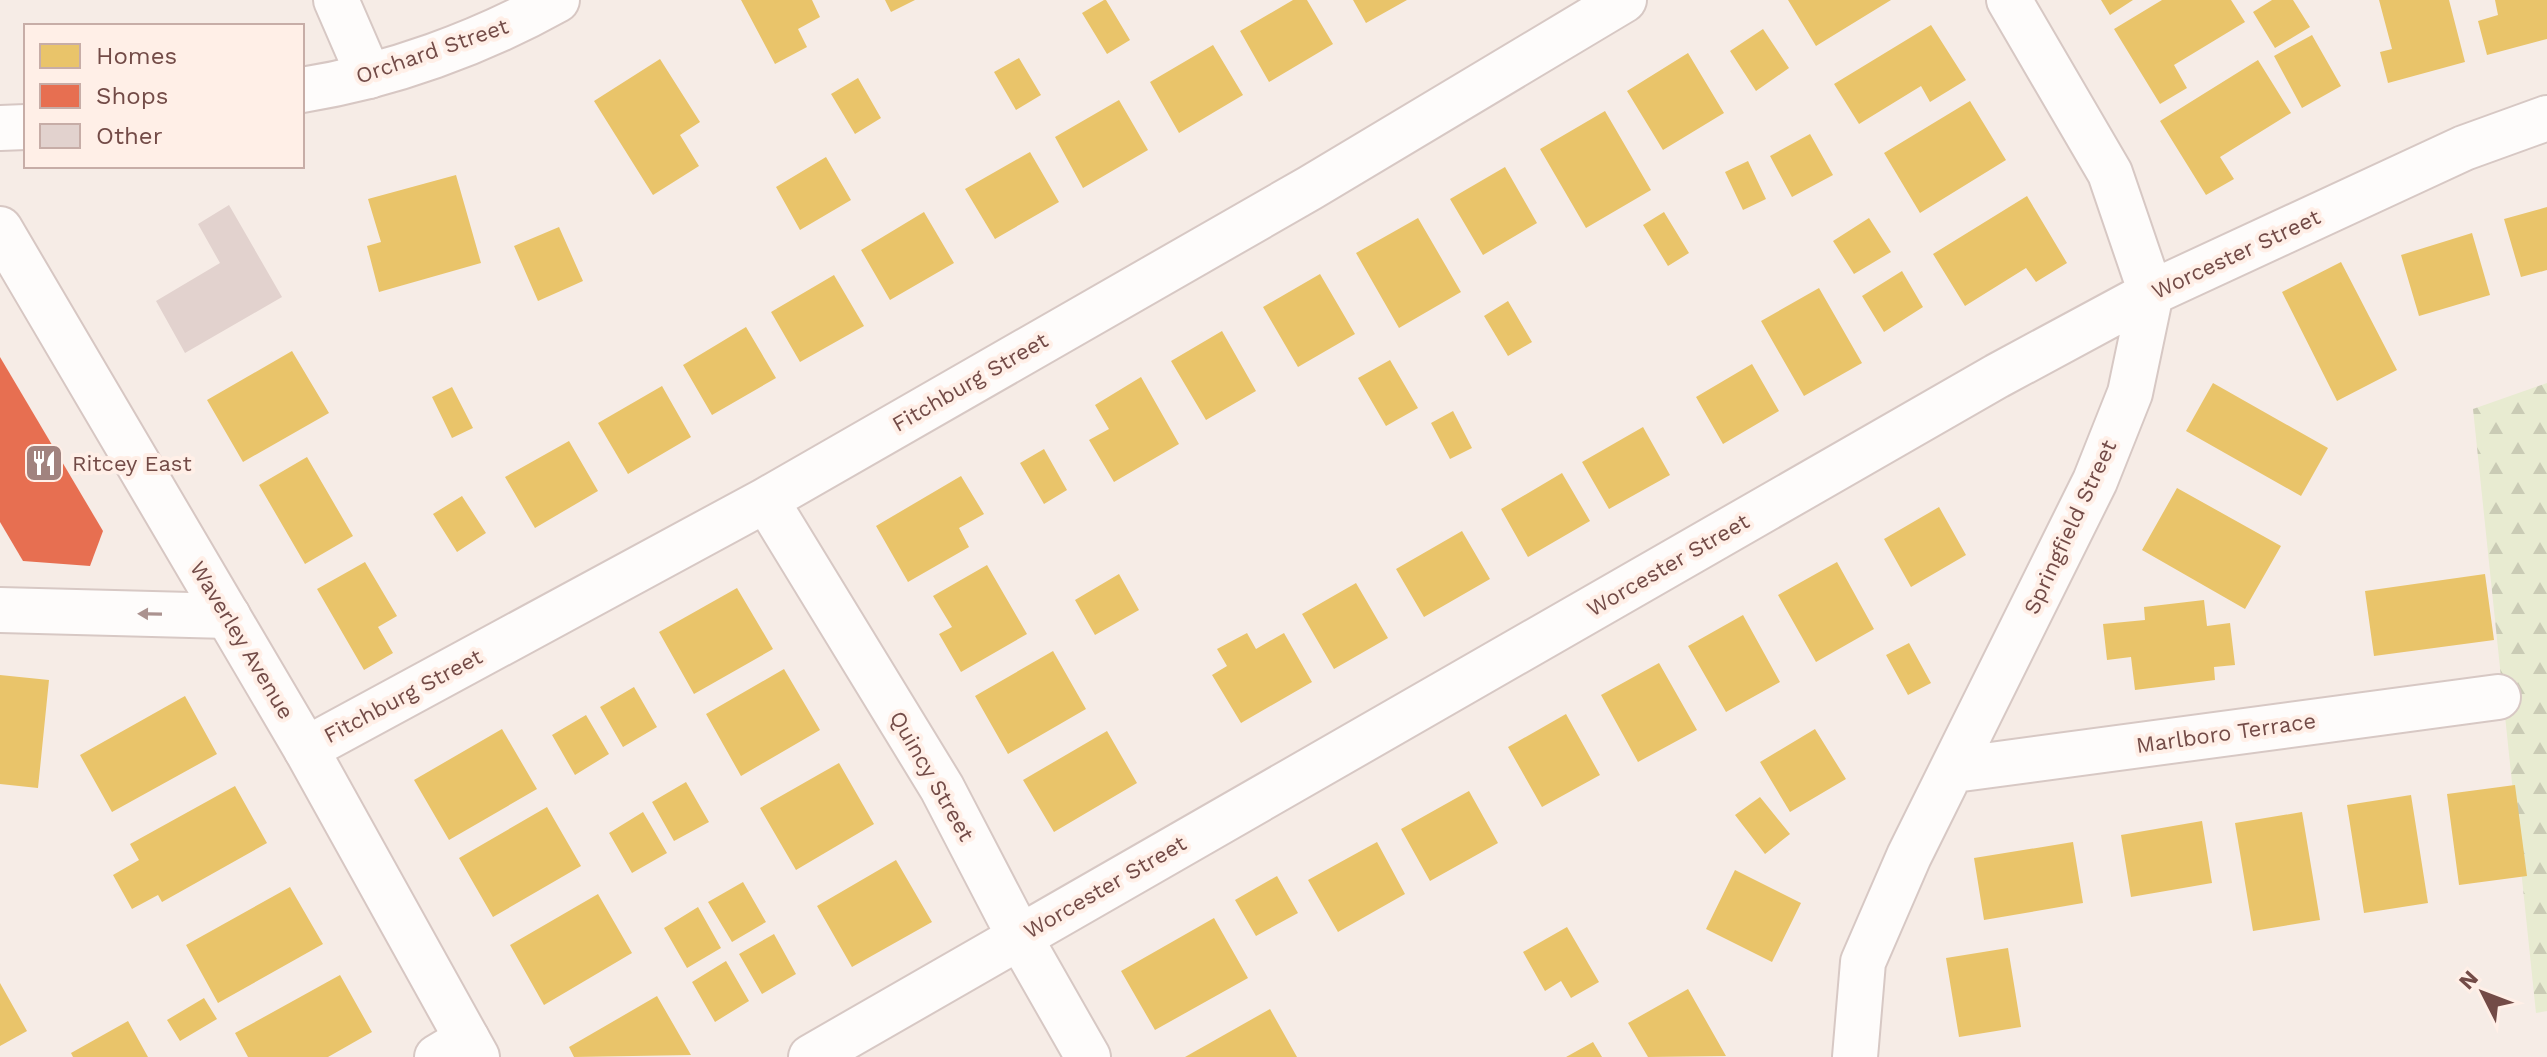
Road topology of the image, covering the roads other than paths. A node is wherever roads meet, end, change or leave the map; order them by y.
1 (336, 0) edge
2 (557, 0) edge
3 (1624, 0) edge
4 (2009, 0) edge
5 (369, 76) junction
6 (304, 90) edge
7 (2547, 118) edge
8 (24, 127) edge
9 (0, 128) edge
10 (0, 229) edge
11 (2151, 293) junction
12 (766, 500) junction
13 (0, 610) edge
14 (228, 616) junction
15 (2498, 697) dead end
16 (306, 749) junction
17 (1954, 770) junction
18 (1019, 936) junction
19 (460, 1051) edge
20 (811, 1057) edge
21 (1088, 1057) edge
22 (1855, 1057) edge

1 - 5 street
2 - 5 street, Orchard Street
3 - 12 street, Fitchburg Street
4 - 11 street
5 - 6 street, Orchard Street
7 - 11 street, Worcester Street
8 - 9 street
10 - 14 street, Waverley Avenue
11 - 17 street, Springfield Street
11 - 18 street, Worcester Street
12 - 16 street, Fitchburg Street
12 - 18 street, Quincy Street
14 -> 13 street
14 - 16 street, Waverley Avenue
15 - 17 street, Marlboro Terrace
16 - 19 street, Waverley Avenue
17 - 22 street, Springfield Street
18 - 20 street, Worcester Street
18 - 21 street, Quincy Street

